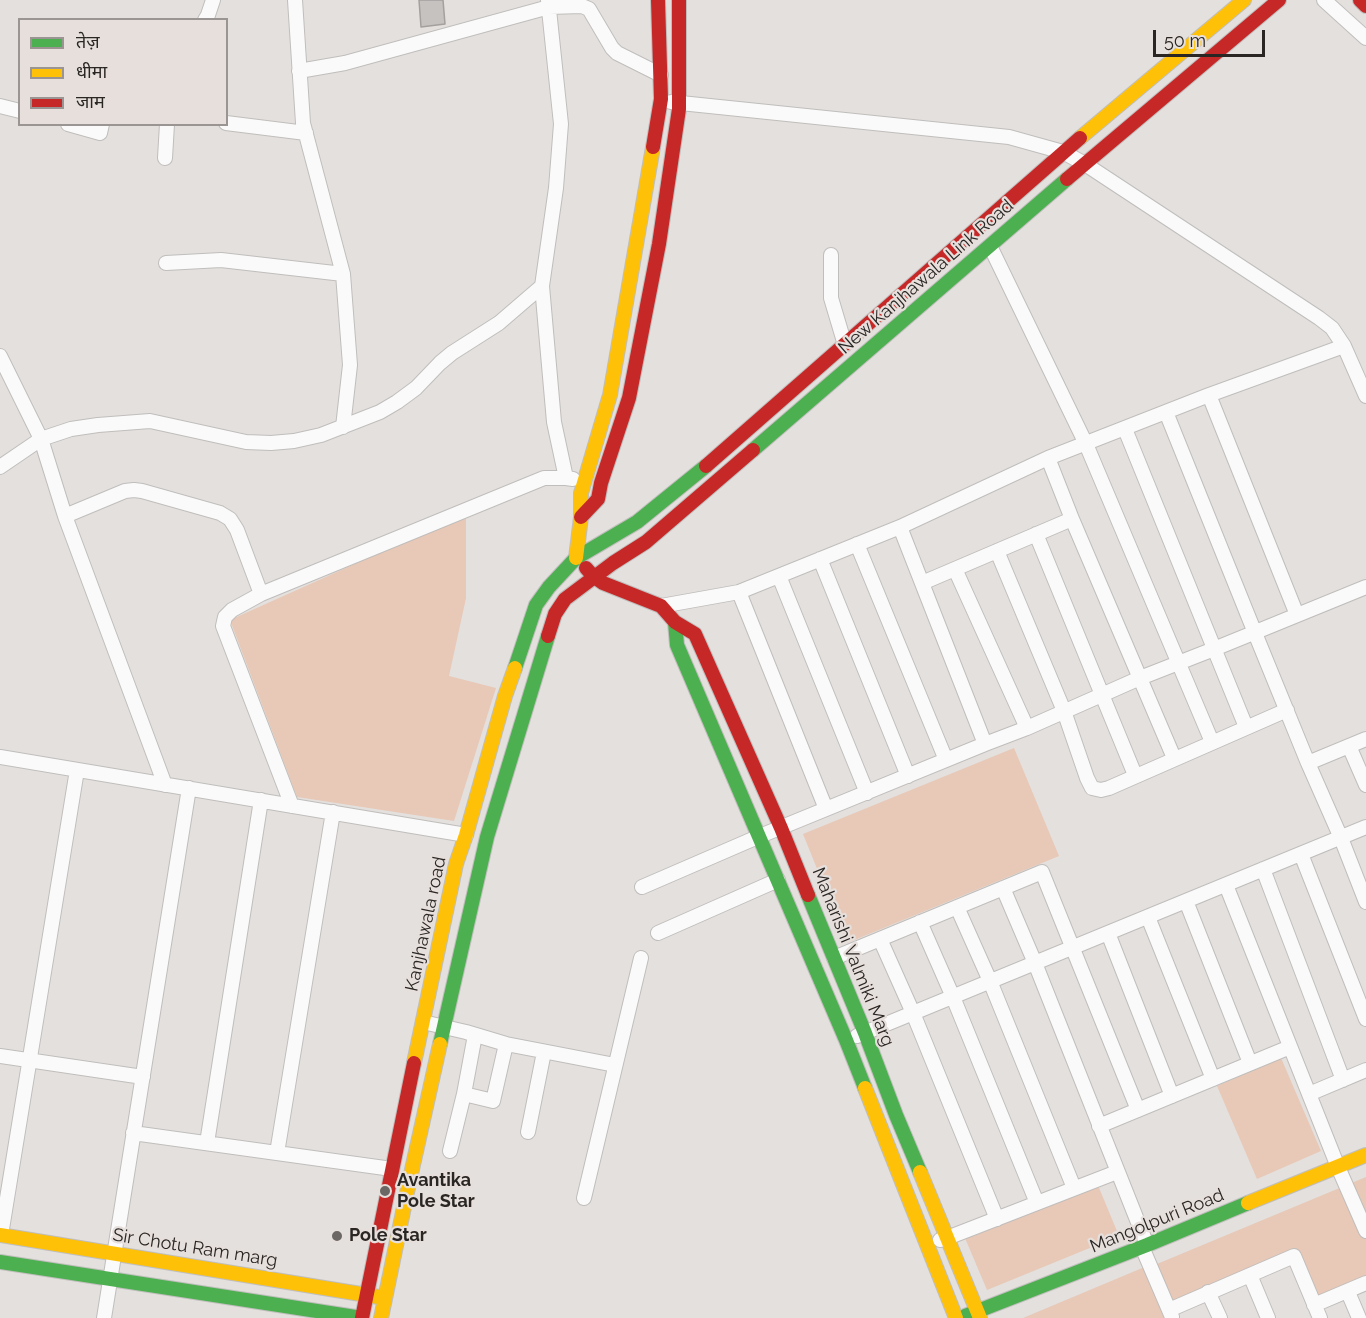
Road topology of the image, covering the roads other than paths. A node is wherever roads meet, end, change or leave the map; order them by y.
1 (213, 0) edge
2 (295, 0) edge
3 (658, 0) edge
4 (679, 0) edge
5 (1244, 0) edge
6 (1279, 0) edge
7 (1324, 0) edge
8 (1360, 0) edge
9 (548, 4) edge
10 (1366, 6) edge
11 (206, 18) edge
12 (1366, 38) edge
13 (299, 71) junction
14 (661, 75) junction
15 (660, 99) junction
16 (679, 103) junction
17 (0, 106) edge
18 (18, 110) edge
19 (228, 123) edge
20 (75, 126) edge
21 (101, 126) edge
22 (167, 126) edge
23 (306, 133) junction
24 (1063, 152) junction
25 (165, 158) dead end
26 (1085, 164) junction
27 (990, 246) junction
28 (831, 255) dead end
29 (166, 263) dead end
30 (343, 274) junction
31 (542, 286) junction
32 (845, 345) junction
33 (1344, 346) junction
34 (0, 356) edge
35 (1209, 395) junction
36 (1366, 396) edge
37 (1166, 412) junction
38 (343, 427) junction
39 (1125, 429) junction
40 (41, 439) junction
41 (1086, 444) junction
42 (1048, 459) junction
43 (0, 467) edge
44 (567, 478) junction
45 (585, 482) junction
46 (600, 488) junction
47 (65, 516) junction
48 (581, 517) junction
49 (1072, 519) junction
50 (900, 527) junction
51 (1036, 534) junction
52 (857, 544) junction
53 (997, 551) junction
54 (576, 558) junction
55 (820, 560) junction
56 (955, 569) junction
57 (593, 576) junction
58 (779, 576) junction
59 (922, 584) junction
60 (1366, 587) edge
61 (739, 592) junction
62 (261, 594) junction
63 (661, 606) junction
64 (1297, 615) junction
65 (675, 622) junction
66 (1255, 633) junction
67 (1214, 649) junction
68 (1178, 663) junction
69 (1140, 678) junction
70 (1102, 695) junction
71 (1287, 710) junction
72 (1064, 711) junction
73 (1027, 728) junction
74 (1246, 728) junction
75 (1366, 739) edge
76 (1212, 742) junction
77 (985, 744) junction
78 (1349, 746) junction
79 (0, 757) edge
80 (1174, 758) junction
81 (946, 760) junction
82 (1308, 763) junction
83 (77, 770) junction
84 (908, 776) junction
85 (1135, 776) junction
86 (165, 785) junction
87 (1366, 785) edge
88 (189, 788) junction
89 (867, 793) junction
90 (261, 800) junction
91 (292, 806) junction
92 (825, 809) junction
93 (333, 812) junction
94 (1366, 827) edge
95 (781, 828) junction
96 (466, 835) junction
97 (760, 836) junction
98 (1341, 838) junction
99 (1301, 854) junction
100 (1263, 869) junction
101 (778, 880) junction
102 (1226, 885) junction
103 (642, 886) dead end
104 (1003, 888) junction
105 (1186, 901) junction
106 (1366, 902) edge
107 (957, 907) junction
108 (814, 909) junction
109 (794, 917) junction
110 (1148, 917) junction
111 (920, 922) junction
112 (658, 933) dead end
113 (1108, 933) junction
114 (880, 939) junction
115 (1073, 948) junction
116 (641, 958) dead end
117 (834, 958) junction
118 (1035, 963) junction
119 (990, 981) junction
120 (953, 997) junction
121 (913, 1013) junction
122 (1366, 1019) edge
123 (423, 1023) junction
124 (445, 1027) junction
125 (865, 1033) junction
126 (475, 1035) junction
127 (846, 1040) junction
128 (506, 1044) junction
129 (1290, 1047) junction
130 (544, 1052) junction
131 (0, 1056) edge
132 (29, 1060) junction
133 (1250, 1063) junction
134 (615, 1065) junction
135 (1366, 1070) edge
136 (142, 1077) junction
137 (1213, 1079) junction
138 (1343, 1080) junction
139 (464, 1094) junction
140 (1309, 1094) junction
141 (1172, 1096) junction
142 (1138, 1110) junction
143 (1099, 1126) junction
144 (528, 1132) dead end
145 (133, 1133) junction
146 (207, 1143) junction
147 (450, 1151) dead end
148 (277, 1153) junction
149 (1366, 1155) edge
150 (1338, 1167) junction
151 (392, 1168) junction
152 (1117, 1172) junction
153 (1074, 1188) junction
154 (584, 1198) dead end
155 (1037, 1203) junction
156 (997, 1219) junction
157 (1366, 1231) edge
158 (0, 1235) edge
159 (947, 1238) junction
160 (927, 1243) junction
161 (1144, 1246) junction
162 (114, 1254) junction
163 (0, 1262) edge
164 (1250, 1275) junction
165 (110, 1280) junction
166 (1366, 1283) edge
167 (1209, 1292) junction
168 (1348, 1292) junction
169 (367, 1294) junction
170 (385, 1298) junction
171 (1317, 1312) edge
172 (1171, 1314) edge
173 (978, 1315) edge
174 (104, 1318) edge
175 (362, 1318) edge
176 (381, 1318) edge
177 (958, 1318) edge
178 (1220, 1318) edge
179 (1268, 1318) edge
180 (1359, 1318) edge

1 - 11 street
2 - 13 street
3 - 14 main road
4 - 16 main road
5 - 24 main road, New Kanjhawala Link Road
6 - 26 main road, New Kanjhawala Link Road
7 - 12 street
8 - 10 main road
9 - 13 street
9 - 14 street
9 - 31 street
13 - 23 street
14 - 15 main road
15 - 16 street
15 - 45 main road
16 - 24 street
16 - 46 main road
17 - 18 street
19 - 23 street
20 - 21 street
22 - 25 street
23 - 30 street
24 - 26 street
24 - 32 main road, New Kanjhawala Link Road
26 - 27 main road, New Kanjhawala Link Road
26 - 33 street
27 - 41 street
27 - 57 main road, New Kanjhawala Link Road
28 - 32 street
29 - 30 street
30 - 38 street
31 - 38 street
31 - 44 street
32 - 54 main road, New Kanjhawala Link Road
33 - 35 street
33 - 36 street
34 - 40 street
35 - 37 street
35 - 64 street
37 - 39 street
37 - 66 street
38 - 40 street
39 - 41 street
39 - 67 street
40 - 43 street
40 - 47 street
41 - 42 street
41 - 68 street
42 - 49 street
42 - 50 street
44 - 45 street
44 - 62 street
45 - 46 street
45 - 48 main road
46 - 48 main road
47 - 62 street
47 - 86 street
48 - 54 main road
49 - 51 street
49 - 69 street
50 - 52 street
50 - 59 street
51 - 53 street
51 - 70 street
52 - 55 street
52 - 81 street
53 - 56 street
53 - 72 street
54 - 57 main road, Maharishi Valmiki Marg
54 - 96 main road, Kanjhawala road
55 - 58 street
55 - 84 street
56 - 59 street
56 - 73 street
57 - 63 main road, Maharishi Valmiki Marg
57 - 124 main road
58 - 61 street
58 - 89 street
59 - 77 street
60 - 64 street
61 - 63 street
61 - 92 street
62 - 91 street
63 - 65 main road, Maharishi Valmiki Marg
64 - 66 street
65 - 95 main road, Maharishi Valmiki Marg
65 - 97 main road, Maharishi Valmiki Marg
66 - 67 street
66 - 71 street
67 - 68 street
67 - 74 street
68 - 69 street
68 - 76 street
69 - 70 street
69 - 80 street
70 - 72 street
70 - 85 street
71 - 74 street
71 - 82 street
72 - 73 street
72 - 85 street
73 - 77 street
74 - 76 street
75 - 78 street
76 - 80 street
77 - 81 street
78 - 82 street
78 - 87 street
79 - 83 street
80 - 85 street
81 - 84 street
82 - 98 street
83 - 86 street
83 - 132 street
84 - 89 street
86 - 88 street
88 - 90 street
88 - 136 street
89 - 92 street
90 - 91 street
90 - 146 street
91 - 93 street
92 - 95 street
93 - 96 street
93 - 148 street
94 - 98 street
95 - 97 street
95 - 108 main road, Maharishi Valmiki Marg
96 - 123 main road, Kanjhawala road
97 - 101 main road, Maharishi Valmiki Marg
97 - 103 street
98 - 99 street
98 - 106 street
99 - 100 street
99 - 122 street
100 - 102 street
100 - 138 street
101 - 109 main road, Maharishi Valmiki Marg
101 - 112 street
102 - 105 street
102 - 129 street
104 - 107 street
104 - 115 street
104 - 118 street
105 - 110 street
105 - 133 street
107 - 111 street
107 - 119 street
108 - 109 main road
108 - 117 main road, Maharishi Valmiki Marg
109 - 127 main road, Maharishi Valmiki Marg
110 - 113 street
110 - 137 street
111 - 114 street
111 - 120 street
113 - 115 street
113 - 141 street
114 - 117 street
114 - 121 street
115 - 118 street
115 - 142 street
116 - 134 street
117 - 125 main road, Maharishi Valmiki Marg
118 - 119 street
118 - 143 street
119 - 120 street
119 - 153 street
120 - 121 street
120 - 155 street
121 - 125 street
121 - 156 street
123 - 124 street
123 - 151 main road, Kanjhawala road
124 - 126 street
124 - 170 main road
125 - 127 street
125 - 159 main road, Maharishi Valmiki Marg
126 - 128 street
126 - 139 street
127 - 160 main road, Maharishi Valmiki Marg
128 - 130 street
128 - 139 street
129 - 133 street
129 - 140 street
130 - 134 street
130 - 144 street
131 - 132 street
132 - 136 street
132 - 158 street
133 - 137 street
134 - 154 street
135 - 138 street
136 - 145 street
137 - 141 street
138 - 140 street
139 - 147 street
140 - 150 street
141 - 142 street
142 - 143 street
143 - 152 street
145 - 146 street
145 - 162 street
146 - 148 street
148 - 151 street
149 - 150 main road, Mangolpuri Road
150 - 157 street
150 - 161 main road, Mangolpuri Road
151 - 169 main road, Kanjhawala road
152 - 153 street
152 - 161 street
153 - 155 street
155 - 156 street
156 - 159 street
158 - 162 main road, Sir Chotu Ram marg
159 - 160 street
159 - 173 main road, Maharishi Valmiki Marg
160 - 177 main road, Maharishi Valmiki Marg
161 - 172 street
161 - 173 main road, Mangolpuri Road
162 - 165 street
162 - 169 main road, Sir Chotu Ram marg
163 - 165 main road
164 - 167 street
164 - 171 street
164 - 179 street
165 - 174 street
165 - 175 main road
166 - 168 street
167 - 172 street
167 - 178 street
168 - 171 street
168 - 180 street
169 - 170 main road, Sir Chotu Ram marg
169 - 175 main road, Kanjhawala road
170 - 176 main road
173 - 177 main road, Mangolpuri Road

